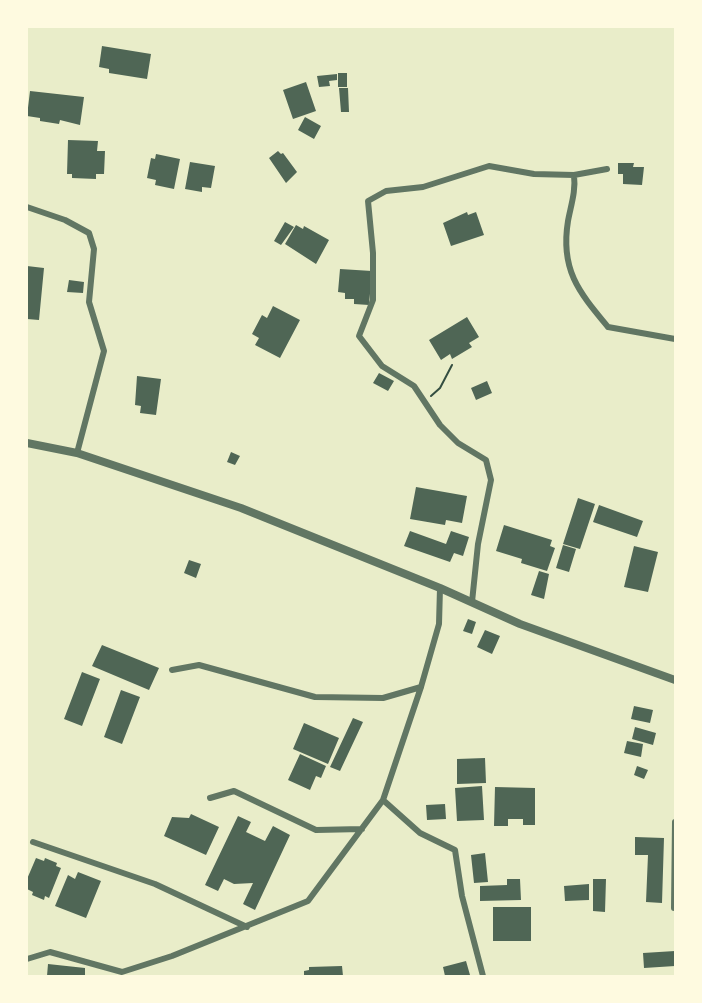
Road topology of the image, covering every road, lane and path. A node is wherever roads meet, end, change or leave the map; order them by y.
1 (607, 169) dead end
2 (574, 175) junction
3 (27, 207) edge
4 (675, 339) edge
5 (452, 365) dead end
6 (424, 401) junction
7 (27, 443) edge
8 (77, 453) junction
9 (440, 588) junction
10 (471, 602) junction
11 (172, 670) dead end
12 (675, 680) edge
13 (422, 687) junction
14 (210, 798) dead end
15 (383, 800) junction
16 (675, 822) edge
17 (362, 829) junction
18 (33, 842) dead end
19 (674, 908) edge
20 (247, 927) junction
21 (27, 959) edge
22 (483, 976) edge

1 - 2 street
2 - 4 street
2 - 6 street
3 - 8 street
5 - 6 path
6 - 10 street
7 - 8 street
8 - 9 street
9 - 10 street
9 - 13 street
10 - 12 street
11 - 13 street
13 - 15 street
14 - 17 street
15 - 17 street
15 - 22 street
16 - 19 street
17 - 20 street
18 - 20 street
20 - 21 street

